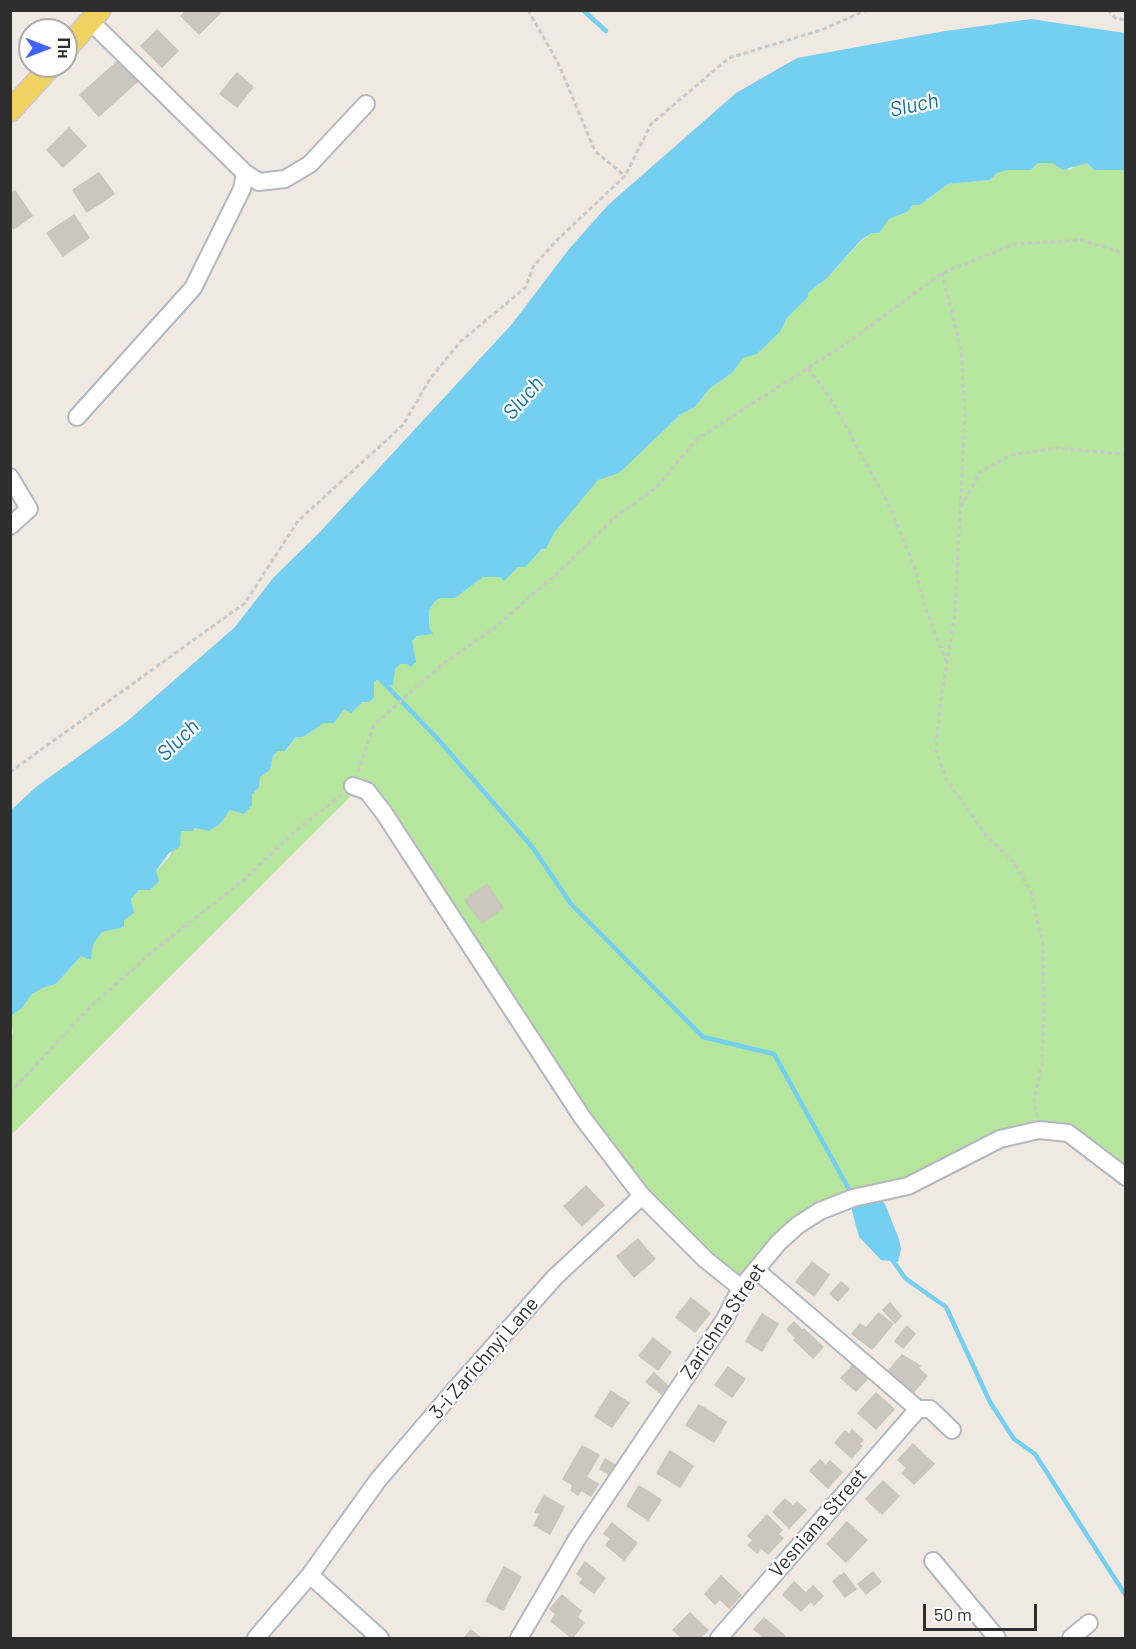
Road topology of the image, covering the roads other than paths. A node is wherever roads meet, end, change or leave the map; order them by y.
1 (95, 16) edge
2 (78, 35) edge
3 (40, 78) edge
4 (366, 104) dead end
5 (10, 111) edge
6 (245, 173) junction
7 (77, 417) dead end
8 (10, 477) edge
9 (10, 526) edge
10 (353, 786) road end
11 (1125, 1177) edge
12 (642, 1196) junction
13 (756, 1270) junction
14 (741, 1288) junction
15 (918, 1409) junction
16 (952, 1431) dead end
17 (933, 1561) dead end
18 (310, 1575) junction
19 (1089, 1623) dead end
20 (526, 1636) edge
21 (256, 1638) edge
22 (380, 1638) edge
23 (718, 1638) edge
24 (997, 1638) edge
25 (1071, 1638) edge

1 - 2 main road
1 - 6 street
3 - 5 main road
4 - 6 street
6 - 7 street
8 - 9 street
10 - 12 street
11 - 13 street, Zarichna Street
12 - 14 street
12 - 18 street, 3-i Zarichnyi Lane
13 - 14 street, Zarichna Street
13 - 15 street
14 - 20 street, Zarichna Street
15 - 16 street
15 - 23 street, Vesniana Street
17 - 24 street
18 - 21 street, 3-i Zarichnyi Lane
18 - 22 street
19 - 25 street

